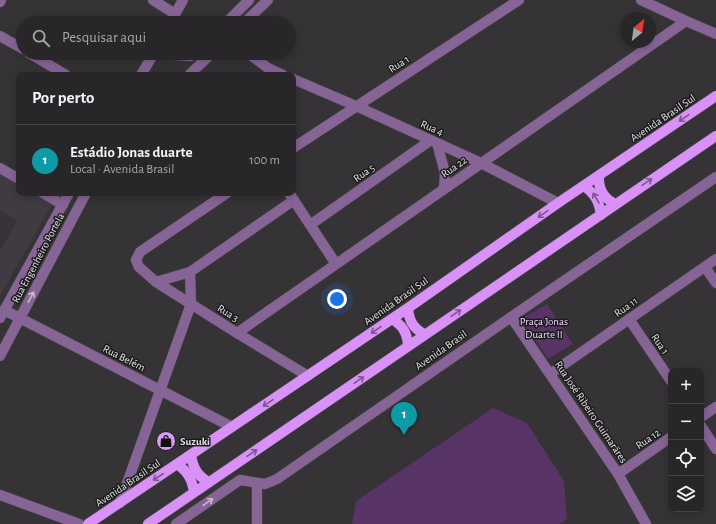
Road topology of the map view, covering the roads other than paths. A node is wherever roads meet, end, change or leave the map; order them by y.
1 (153, 0) edge
2 (183, 0) edge
3 (249, 0) edge
4 (268, 0) edge
5 (519, 0) edge
6 (641, 0) edge
7 (658, 3) edge
8 (175, 14) joint
9 (233, 16) edge
10 (251, 16) edge
11 (686, 21) junction
12 (716, 34) edge
13 (0, 36) edge
14 (16, 46) edge
15 (41, 60) edge
16 (150, 60) edge
17 (205, 60) edge
18 (257, 60) edge
19 (61, 72) edge
20 (143, 72) edge
21 (192, 72) edge
22 (277, 72) edge
23 (296, 80) edge
24 (716, 96) edge
25 (356, 106) junction
26 (716, 136) edge
27 (434, 142) junction
28 (296, 146) edge
29 (481, 163) junction
30 (0, 168) edge
31 (599, 176) junction
32 (16, 177) edge
33 (716, 177) edge
34 (584, 186) junction
35 (444, 188) junction
36 (48, 196) edge
37 (68, 196) edge
38 (84, 196) edge
39 (223, 196) edge
40 (292, 196) edge
41 (558, 204) junction
42 (615, 204) junction
43 (63, 205) junction
44 (601, 215) junction
45 (310, 225) junction
46 (716, 259) edge
47 (336, 264) junction
48 (705, 267) junction
49 (190, 272) junction
50 (156, 282) junction
51 (716, 283) edge
52 (191, 304) junction
53 (408, 308) junction
54 (2, 314) edge
55 (511, 317) junction
56 (20, 318) junction
57 (392, 319) junction
58 (630, 319) junction
59 (237, 333) junction
60 (424, 334) junction
61 (408, 345) junction
62 (0, 356) edge
63 (550, 374) junction
64 (308, 376) junction
65 (668, 376) edge
66 (160, 390) junction
67 (716, 407) edge
68 (704, 415) edge
69 (232, 427) junction
70 (704, 431) edge
71 (668, 439) edge
72 (716, 449) edge
73 (191, 455) junction
74 (177, 464) junction
75 (234, 466) junction
76 (618, 474) junction
77 (240, 480) junction
78 (208, 482) junction
79 (257, 484) junction
80 (194, 492) junction
81 (0, 495) edge
82 (120, 503) junction
83 (79, 524) edge
84 (88, 524) edge
85 (148, 524) edge
86 (176, 524) edge
87 (257, 524) edge
88 (646, 524) edge

1 - 8 street
2 - 8 street
3 - 9 street
4 - 10 street
5 - 25 street, Rua 1
6 - 7 street
7 - 11 street
11 - 12 street
11 - 29 street, Rua 22
13 - 14 street
15 - 19 street
16 - 20 street
17 - 21 street
18 - 22 street
23 - 25 street, Rua 4
24 -> 31 main road, Avenida Brasil Sul
25 - 27 street, Rua 4
25 - 28 street, Rua 1
42 -> 26 main road
27 - 29 street, Rua 4
27 - 35 street
27 - 45 street, Rua 5
29 - 35 street, Rua 22
29 - 41 street, Rua 4
30 - 32 street
31 - 34 main road, Avenida Brasil Sul
31 - 42 main road
33 - 55 street, Avenida Brasil
34 - 41 main road, Avenida Brasil Sul
44 -> 34 main road
35 - 47 street, Rua 22
36 - 43 street
37 - 43 street, Rua Engenheiro Portela
56 -> 38 street, Rua Engenheiro Portela
39 - 50 street, Rua 3
40 - 45 street
40 - 49 street
41 -> 53 main road, Avenida Brasil Sul
42 - 44 main road
43 - 54 street, Rua Engenheiro Portela
60 -> 44 main road
45 - 47 street
46 - 48 street, Rua 11
47 - 59 street, Rua 22
48 - 51 street
48 - 58 street, Rua 11
49 - 50 street
49 - 52 street
50 - 52 street, Rua 3
52 - 59 street, Rua 3
52 - 66 street
53 - 57 main road, Avenida Brasil Sul
53 - 60 main road
54 - 56 street, Rua Belém
55 - 63 street, Rua José Ribeiro Guimarãres
55 - 79 street, Avenida Brasil
56 - 62 street, Rua Engenheiro Portela
56 - 66 street, Rua Belém
57 - 61 main road
57 -> 64 main road, Avenida Brasil Sul
58 - 63 street, Rua 11
58 - 65 street, Rua 1
59 - 64 street, Rua 3
60 - 61 main road
75 -> 61 main road
63 - 76 street, Rua José Ribeiro Guimarãres
64 -> 69 main road, Avenida Brasil Sul
66 - 69 street, Rua Belém
66 - 82 street
67 - 68 street
69 - 73 main road, Avenida Brasil Sul
70 - 72 street
71 - 76 street, Rua 12
73 - 74 main road, Avenida Brasil Sul
73 - 78 main road
74 - 80 main road
74 -> 82 main road, Avenida Brasil Sul
75 - 77 street
75 - 78 main road
76 - 88 street, Rua José Ribeiro Guimarãres
77 - 79 street, Avenida Brasil
86 -> 77 street
78 - 80 main road
79 - 87 street
80 - 85 main road
81 - 83 street
82 - 84 main road, Avenida Brasil Sul

